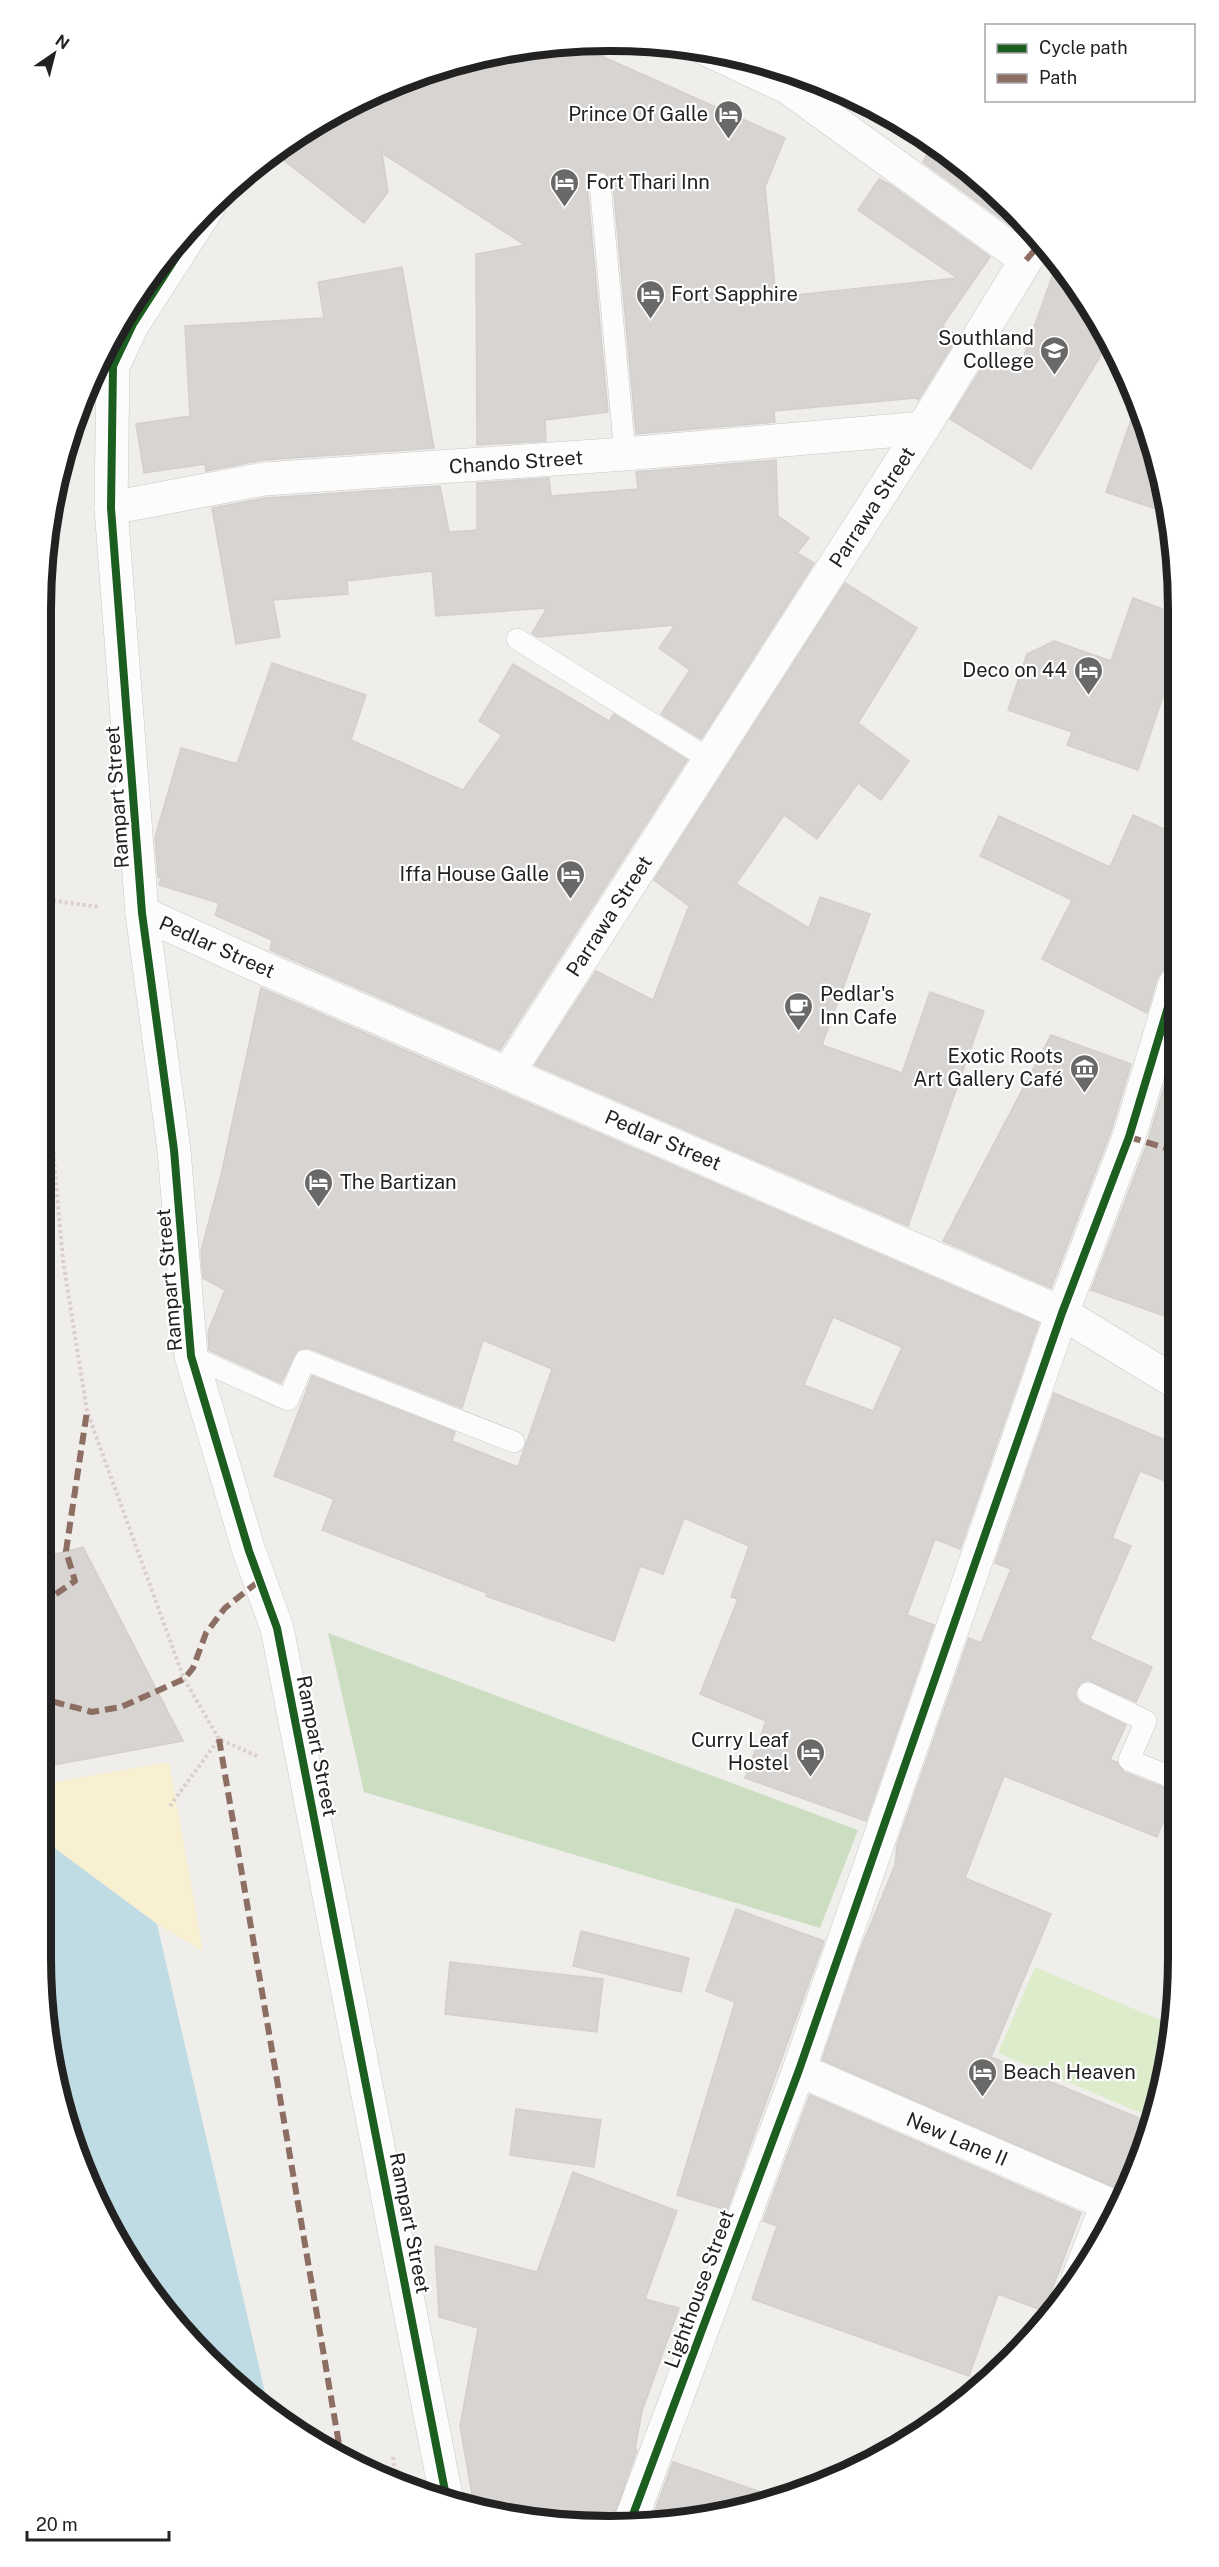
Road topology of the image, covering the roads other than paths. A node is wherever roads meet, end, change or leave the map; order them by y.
1 (748, 69) edge
2 (600, 184) dead end
3 (1033, 252) edge
4 (174, 260) edge
5 (923, 428) junction
6 (625, 454) junction
7 (111, 508) junction
8 (517, 639) dead end
9 (709, 759) junction
10 (142, 913) junction
11 (1168, 1007) edge
12 (508, 1073) junction
13 (1062, 1313) junction
14 (191, 1356) junction
15 (1168, 1378) edge
16 (513, 1442) dead end
17 (1088, 1693) dead end
18 (1168, 1776) edge
19 (799, 2070) junction
20 (1109, 2204) edge
21 (1089, 2244) edge
22 (446, 2491) edge
23 (633, 2515) edge

1 - 3 street, Parrawa Street
2 - 6 lane
3 - 5 street, Parrawa Street
4 - 7 street, Rampart Street
5 - 6 street, Chando Street
5 - 9 street, Parrawa Street
6 - 7 street, Chando Street
7 - 10 street, Rampart Street
8 - 9 lane
9 - 12 street, Parrawa Street
10 - 12 street, Pedlar Street
10 - 14 street, Rampart Street
11 - 13 street, Lighthouse Street
12 - 13 street, Pedlar Street
13 - 15 street, Pedlar Street
13 - 19 street, Lighthouse Street
14 - 16 lane
14 - 22 street, Rampart Street
17 - 18 lane
19 - 20 street, New Lane II
19 - 23 street, Lighthouse Street
20 - 21 lane

